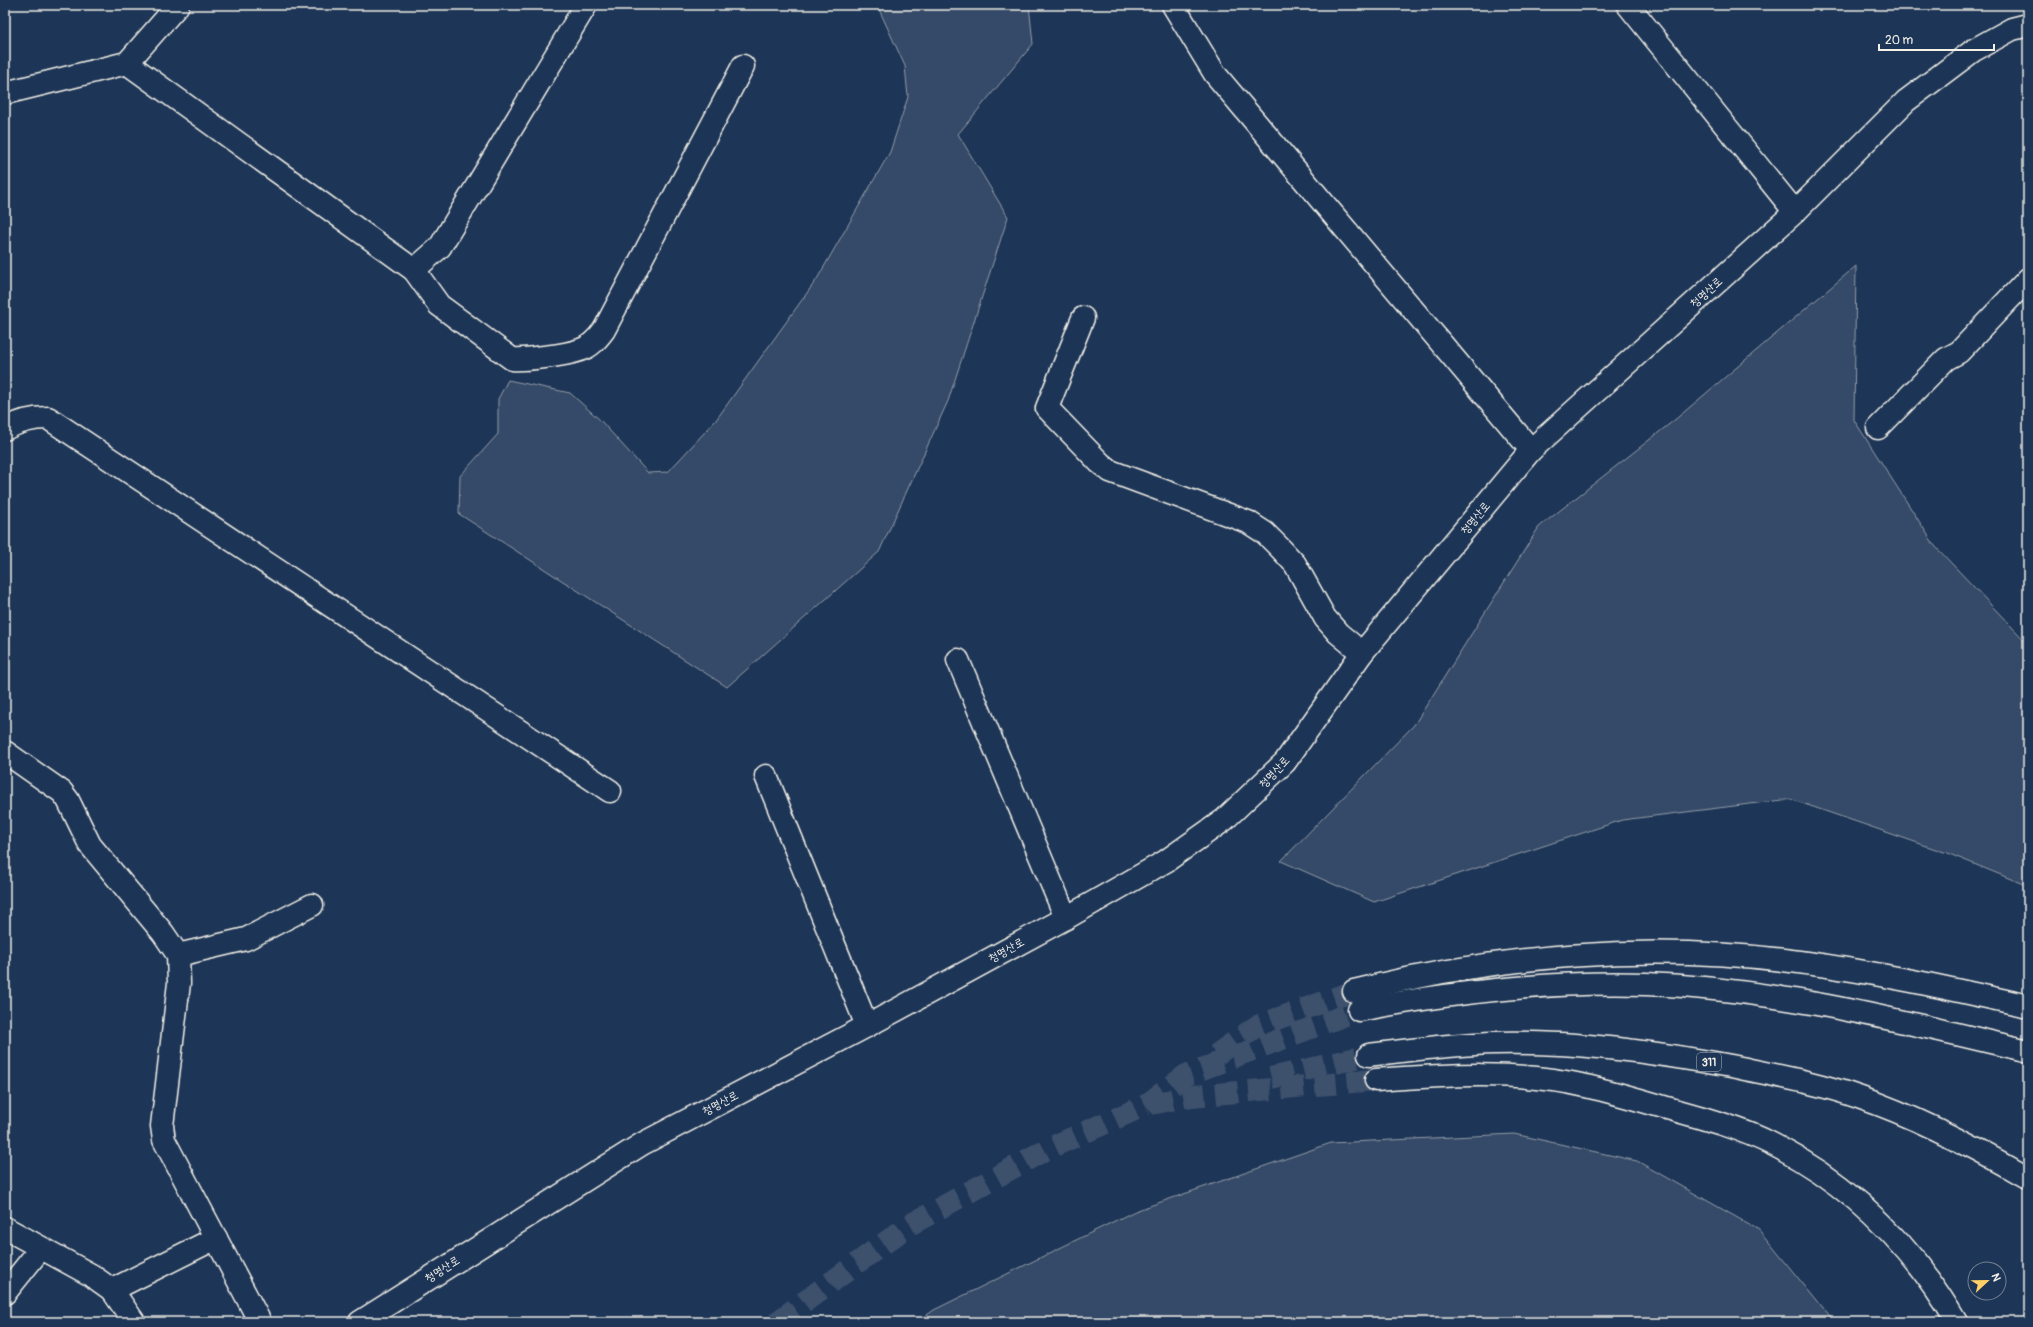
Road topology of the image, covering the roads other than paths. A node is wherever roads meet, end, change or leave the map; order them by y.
1 (178, 5) edge
2 (586, 5) edge
3 (1173, 5) edge
4 (1628, 5) edge
5 (2028, 25) edge
6 (127, 63) junction
7 (744, 66) dead end
8 (5, 93) edge
9 (1795, 212) junction
10 (414, 270) junction
11 (2028, 279) edge
12 (1083, 318) dead end
13 (1878, 428) dead end
14 (5, 429) edge
15 (1532, 450) junction
16 (1362, 654) junction
17 (958, 660) dead end
18 (5, 752) edge
19 (766, 776) dead end
20 (610, 791) dead end
21 (312, 905) dead end
22 (1066, 918) junction
23 (178, 955) junction
24 (2028, 1006) edge
25 (868, 1026) junction
26 (2028, 1052) edge
27 (1368, 1055) tunnel mouth
28 (1376, 1080) tunnel mouth
29 (2028, 1178) edge
30 (5, 1228) edge
31 (216, 1238) junction
32 (41, 1248) junction
33 (112, 1290) junction
34 (5, 1293) edge
35 (134, 1322) edge
36 (260, 1322) edge
37 (360, 1322) edge
38 (1957, 1322) edge

1 - 6 main road
2 - 10 main road
3 - 15 main road
4 - 9 main road
5 - 9 main road, 청명산로
6 - 8 main road
6 - 10 main road
7 - 10 main road
9 - 15 main road, 청명산로
11 - 13 main road
12 - 16 main road
14 - 20 main road
15 - 16 main road, 청명산로
16 - 22 main road, 청명산로
17 - 22 main road
18 - 23 main road
19 - 25 main road
21 - 23 main road
22 - 25 main road, 청명산로
23 - 31 main road
24 - 26 main road
25 - 37 main road, 청명산로
27 - 29 main road, 311
28 - 38 main road
30 - 32 main road
31 - 33 main road
31 - 36 main road
32 - 33 main road
32 - 34 main road
33 - 35 main road

